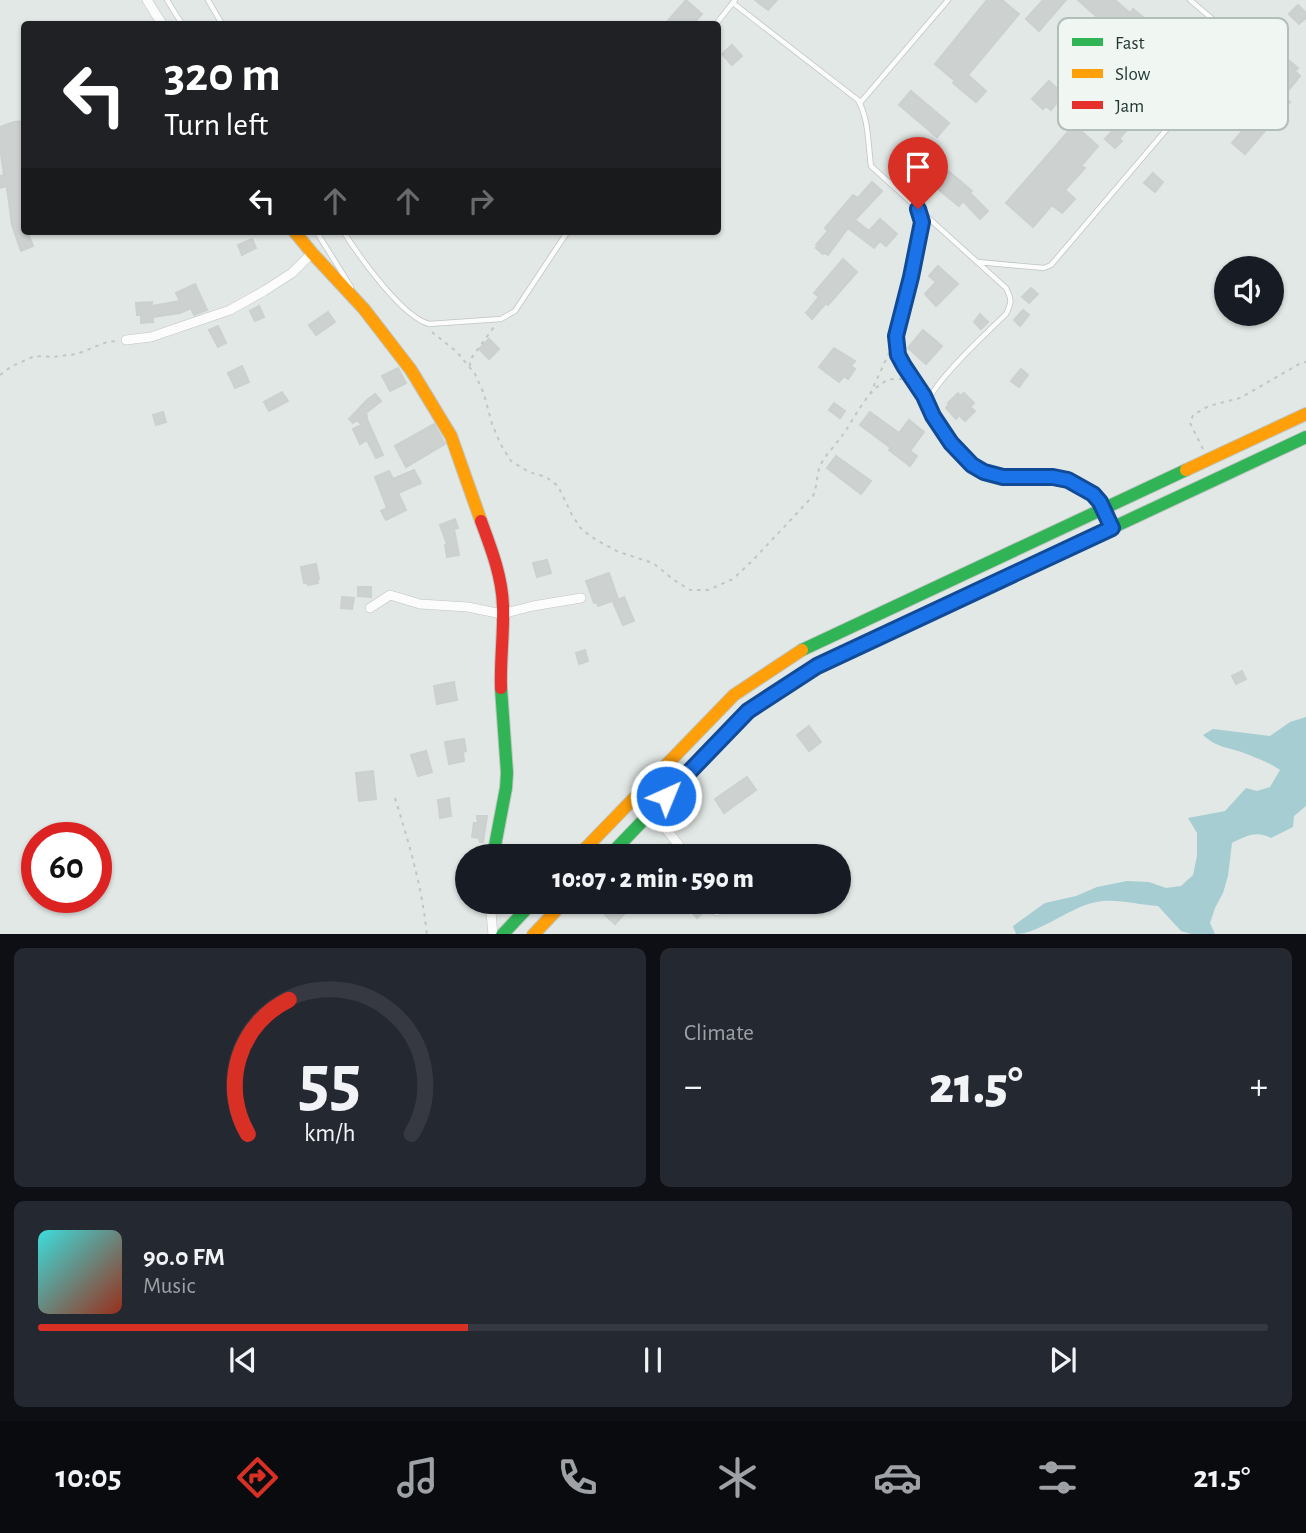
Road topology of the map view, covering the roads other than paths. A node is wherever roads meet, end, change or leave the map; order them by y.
1 (147, 0) edge
2 (167, 0) edge
3 (208, 0) edge
4 (948, 0) edge
5 (1190, 0) edge
6 (734, 1) edge
7 (1211, 18) edge
8 (160, 21) edge
9 (180, 21) edge
10 (220, 21) edge
11 (718, 21) edge
12 (860, 104) junction
13 (1166, 130) edge
14 (918, 209) junction
15 (297, 235) edge
16 (319, 235) edge
17 (346, 235) edge
18 (565, 235) edge
19 (312, 253) junction
20 (977, 262) junction
21 (358, 303) junction
22 (126, 340) road end
23 (928, 406) junction
24 (1306, 414) edge
25 (1306, 437) edge
26 (1103, 509) junction
27 (1112, 528) junction
28 (581, 598) dead end
29 (370, 608) dead end
30 (502, 614) junction
31 (650, 813) junction
32 (495, 844) edge
33 (590, 844) edge
34 (620, 844) edge
35 (678, 844) edge
36 (491, 914) edge
37 (521, 914) edge
38 (552, 914) edge
39 (493, 934) edge
40 (502, 934) edge
41 (533, 934) edge

1 - 8 street
2 - 9 lane
3 - 10 lane
4 - 12 lane
5 - 7 lane
6 - 11 lane
6 - 12 lane
12 - 14 lane
13 - 20 lane
14 - 20 lane
14 - 23 lane
15 - 19 main road
16 - 21 lane
17 - 18 lane
19 - 21 main road
19 - 22 street
20 - 23 lane
21 - 30 main road
23 - 26 lane
24 - 26 main road
25 - 27 main road
26 - 27 lane
26 - 33 main road
27 - 31 main road
28 - 30 street
29 - 30 street
30 - 32 main road
31 - 34 main road
31 - 35 street
36 - 39 street
37 - 40 main road
38 - 41 main road

